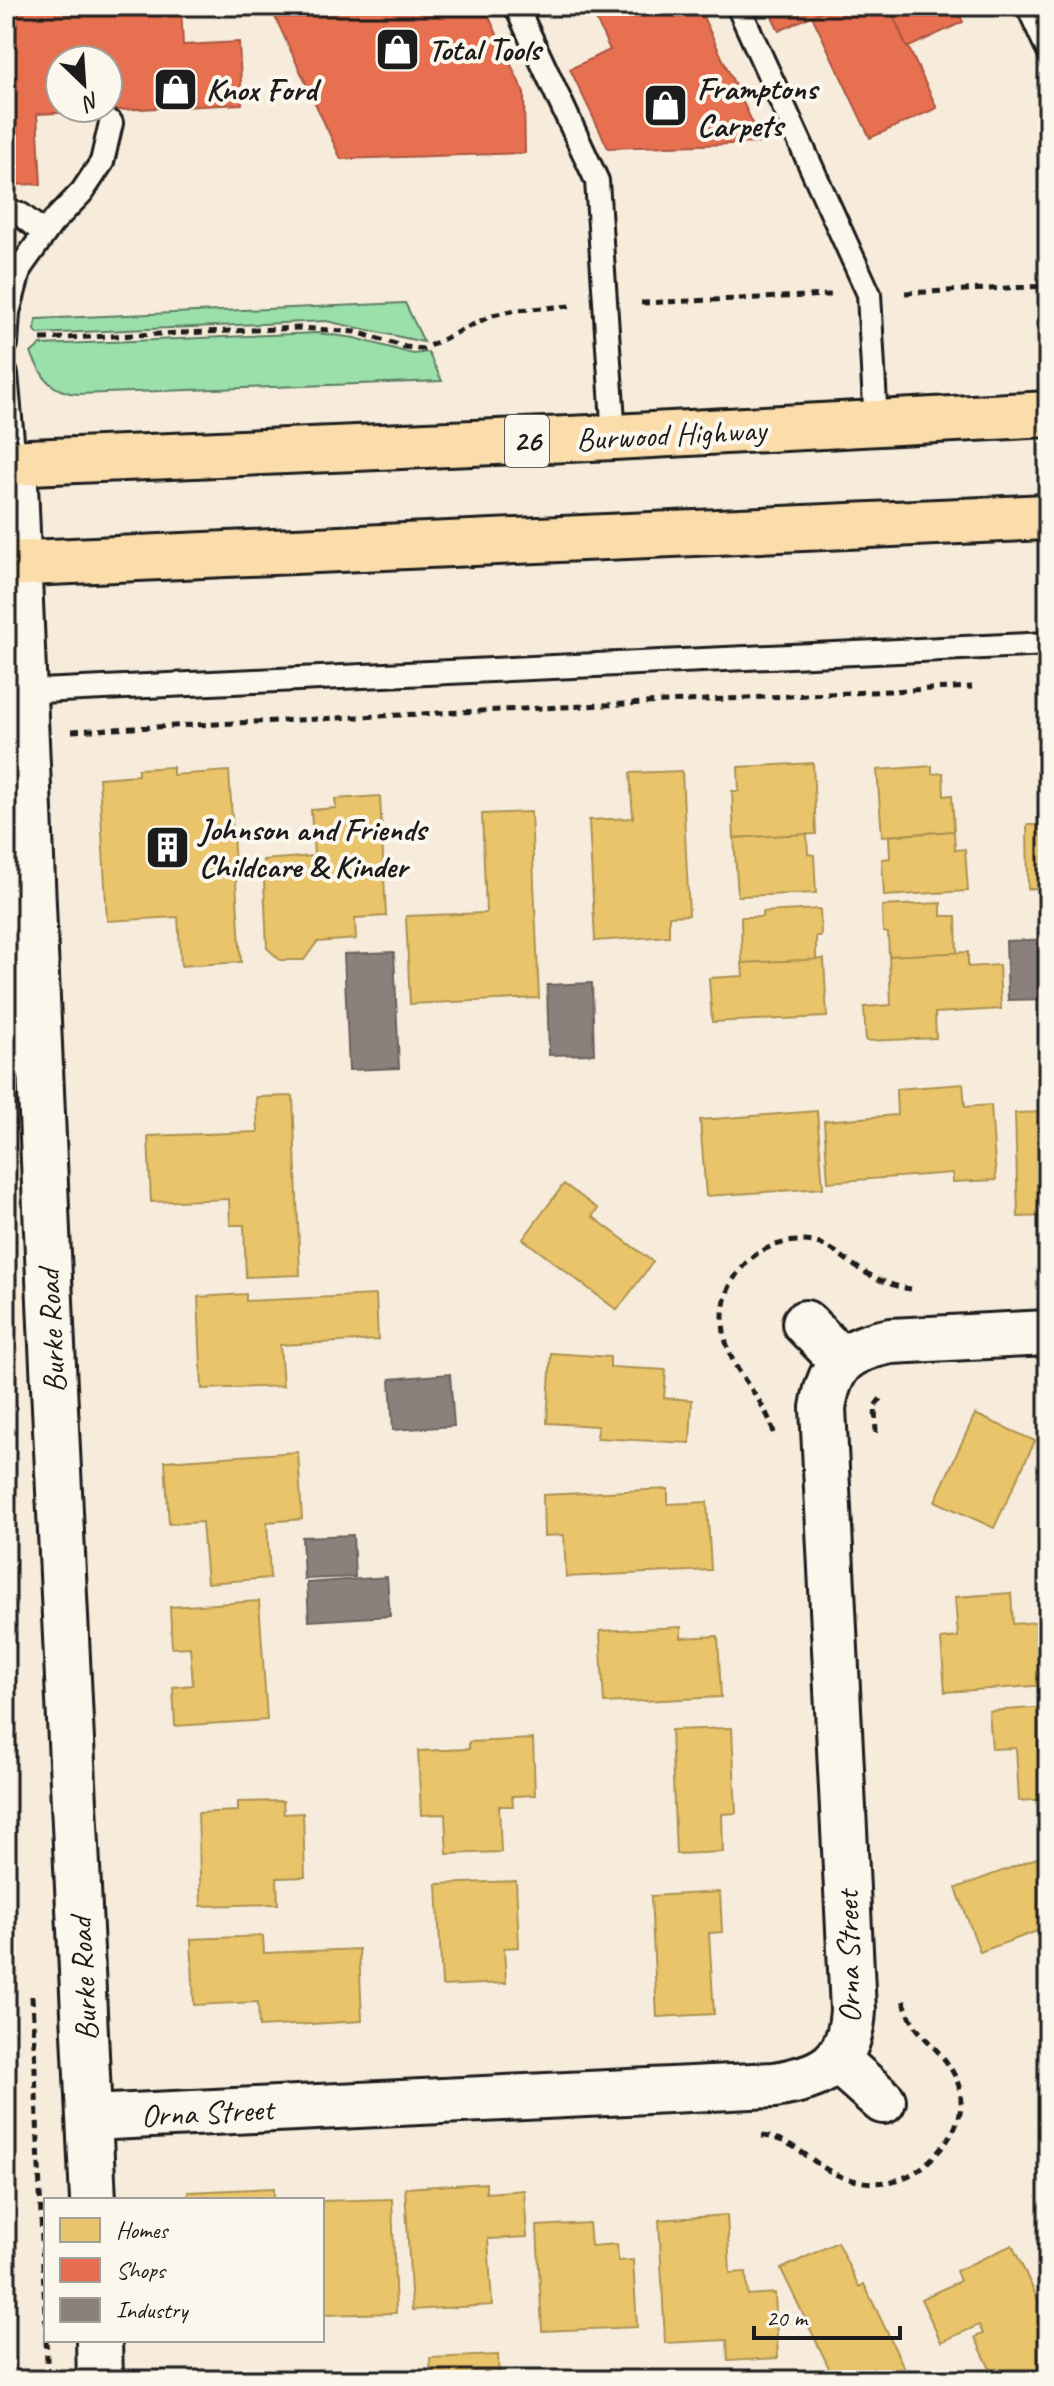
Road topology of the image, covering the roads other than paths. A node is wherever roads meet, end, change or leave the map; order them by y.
1 (516, 6) edge
2 (738, 6) edge
3 (1028, 6) edge
4 (1048, 50) edge
5 (111, 124) edge
6 (6, 211) edge
7 (44, 233) junction
8 (6, 342) edge
9 (6, 374) edge
10 (1048, 414) edge
11 (876, 424) junction
12 (614, 437) junction
13 (10, 463) edge
14 (1048, 517) edge
15 (12, 563) edge
16 (1048, 644) edge
17 (14, 692) edge
18 (805, 1323) dead end
19 (1048, 1333) edge
20 (842, 1361) junction
21 (837, 2060) junction
22 (883, 2101) dead end
23 (90, 2118) junction
24 (93, 2198) edge
25 (99, 2342) edge
26 (100, 2380) edge

1 - 12 lane
2 - 11 lane
3 - 4 lane
5 - 7 lane
6 - 7 lane
7 - 8 lane
9 - 13 lane
10 - 11 highway, Burwood Highway / 26
11 - 12 highway, Burwood Highway / 26
12 - 13 highway, Burwood Highway / 26
13 - 15 street, Burke Road
14 - 15 highway
15 - 17 street, Burke Road
16 - 17 lane
17 - 23 street, Burke Road
18 - 20 street
19 - 20 street
20 - 21 street, Orna Street
21 - 22 street
21 - 23 street, Orna Street
23 - 24 street, Burke Road
25 - 26 street

